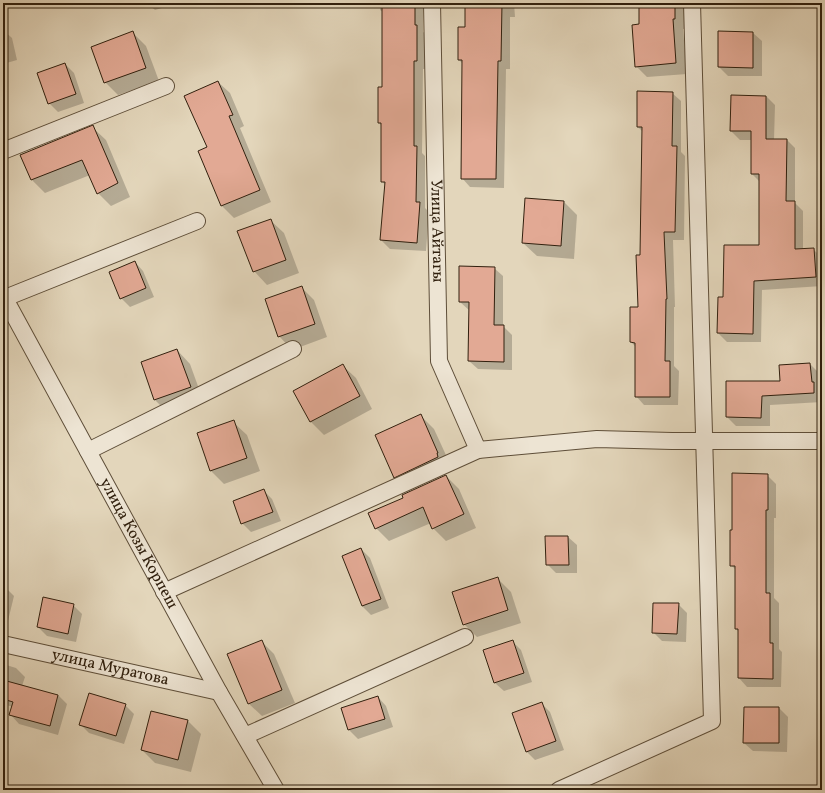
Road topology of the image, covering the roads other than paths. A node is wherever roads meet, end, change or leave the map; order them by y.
1 (432, 3) edge
2 (692, 3) edge
3 (166, 86) dead end
4 (3, 151) edge
5 (196, 221) dead end
6 (4, 297) edge
7 (9, 319) edge
8 (293, 350) dead end
9 (704, 441) junction
10 (822, 441) edge
11 (478, 450) junction
12 (88, 452) junction
13 (164, 592) junction
14 (465, 637) dead end
15 (3, 644) edge
16 (219, 692) junction
17 (244, 736) junction
18 (276, 790) edge
19 (559, 790) edge

1 - 11 street, Улица Айтагы
2 - 9 street
3 - 4 street
5 - 6 street
6 - 7 street, улица Козы Корпеш
7 - 12 street, улица Козы Корпеш
8 - 12 street
9 - 10 street
9 - 11 street
9 - 19 street
11 - 13 street
12 - 13 street, улица Козы Корпеш
13 - 16 street, улица Козы Корпеш
14 - 17 street
15 - 16 street, улица Муратова
16 - 17 street, улица Козы Корпеш
17 - 18 street, улица Козы Корпеш

